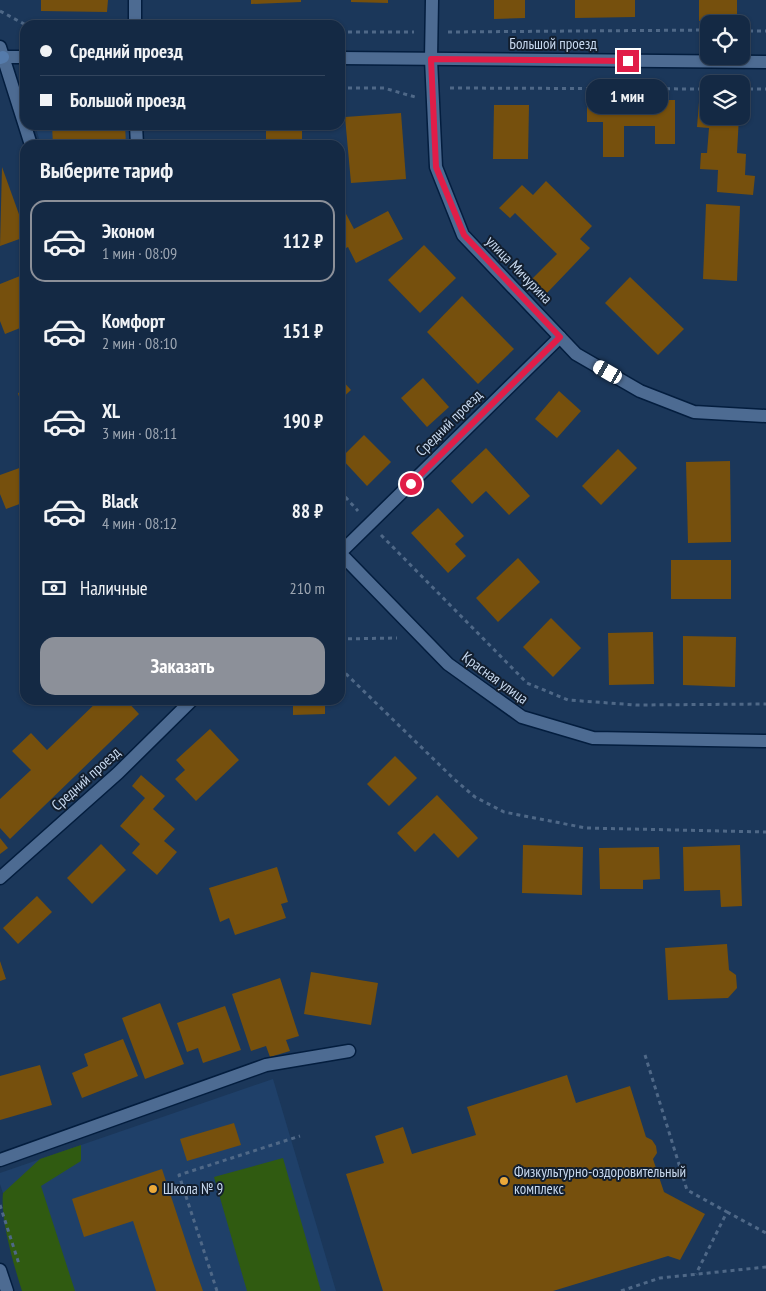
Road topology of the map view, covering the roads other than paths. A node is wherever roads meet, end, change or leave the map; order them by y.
1 (135, 0) edge
2 (432, 0) edge
3 (135, 20) edge
4 (1, 54) edge
5 (20, 56) edge
6 (345, 58) edge
7 (431, 59) junction
8 (766, 62) edge
9 (20, 112) edge
10 (560, 337) junction
11 (766, 416) edge
12 (345, 548) edge
13 (345, 558) edge
14 (187, 705) edge
15 (766, 741) edge
16 (0, 878) edge
17 (349, 1052) dead end
18 (0, 1160) edge
19 (0, 1270) edge
20 (7, 1291) edge

1 - 3 street
2 - 7 street, улица Мичурина
4 - 5 street
4 - 9 street
6 - 7 street, Большой проезд
7 - 8 street, Большой проезд
7 - 10 street, улица Мичурина
10 - 11 street, улица Мичурина
10 - 12 street, Средний проезд
13 - 15 street, Красная улица
14 - 16 street, Средний проезд
17 - 18 street
19 - 20 street

